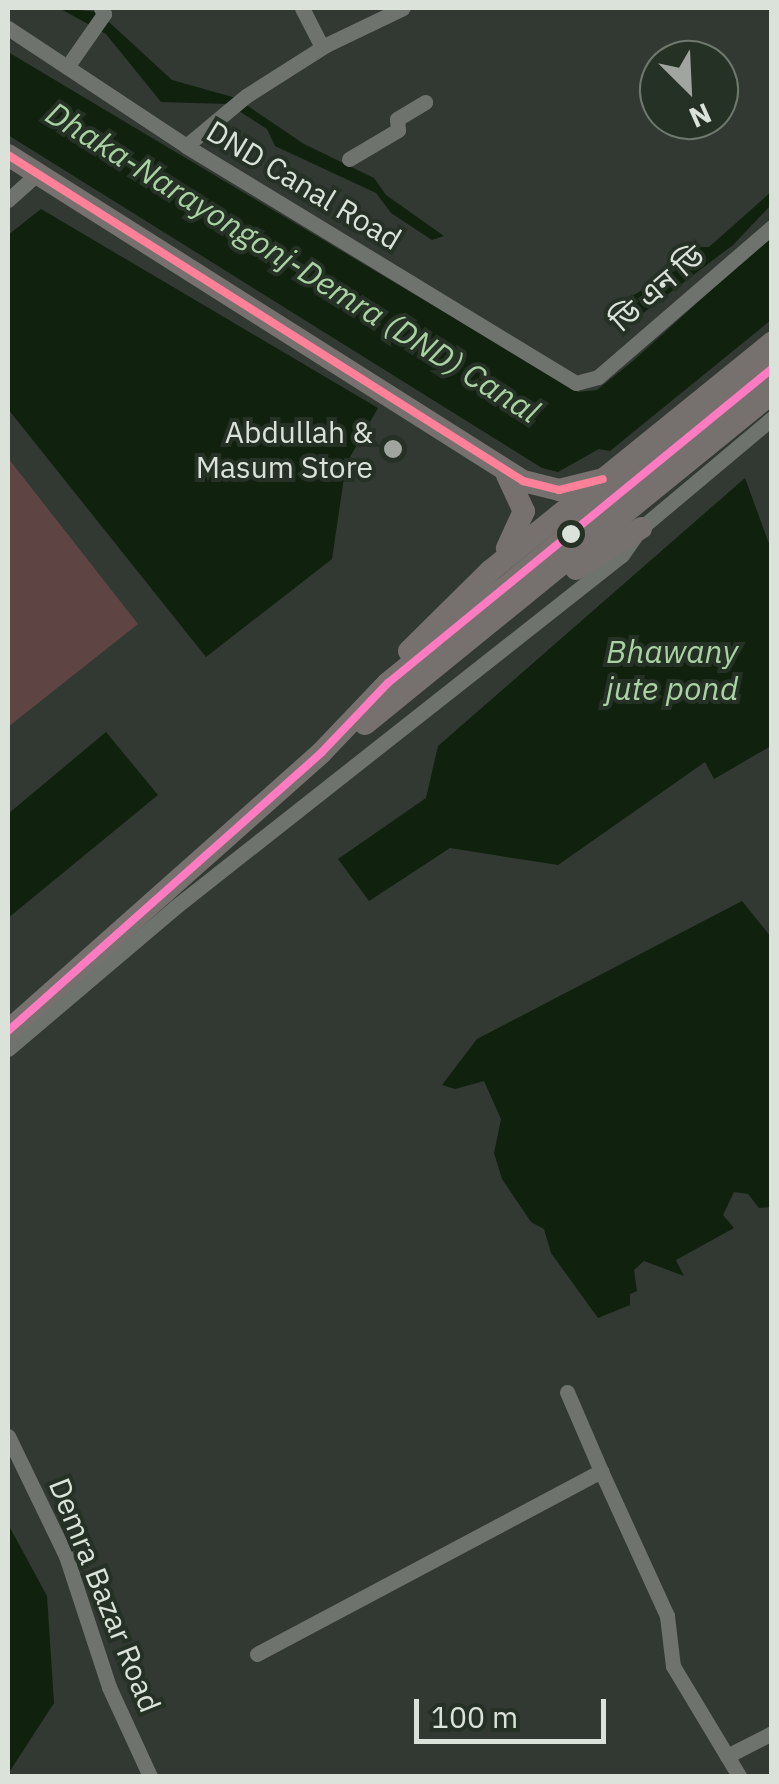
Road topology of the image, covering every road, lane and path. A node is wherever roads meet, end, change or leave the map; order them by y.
1 (101, 8) edge
2 (302, 8) edge
3 (403, 8) edge
4 (8, 28) edge
5 (322, 47) junction
6 (67, 67) junction
7 (425, 102) dead end
8 (186, 146) junction
9 (8, 155) edge
10 (349, 159) dead end
11 (38, 174) junction
12 (8, 200) edge
13 (772, 227) edge
14 (772, 343) edge
15 (772, 369) edge
16 (576, 383) joint
17 (772, 393) edge
18 (772, 418) edge
19 (502, 469) junction
20 (603, 479) junction
21 (642, 528) junction
22 (490, 572) junction
23 (502, 615) junction
24 (388, 683) junction
25 (321, 753) junction
26 (8, 1031) edge
27 (8, 1049) edge
28 (567, 1392) dead end
29 (8, 1436) edge
30 (601, 1471) junction
31 (257, 1654) dead end
32 (772, 1733) edge
33 (727, 1756) junction
34 (150, 1776) edge
35 (740, 1776) edge

1 - 6 street
2 - 5 street
3 - 5 street
4 - 6 street, DND Canal Road
5 - 8 street
6 - 8 street, DND Canal Road
7 - 10 street
8 - 16 street, DND Canal Road
9 - 11 main road
11 - 12 street
11 - 19 main road
13 - 16 street, ডি এন ডি
14 - 20 main road
15 - 24 main road
17 - 23 main road
18 - 21 street
19 - 20 main road
19 - 22 main road
20 - 22 main road
21 - 23 main road
21 - 27 street
22 - 24 main road
23 - 25 main road
24 - 25 main road
25 - 26 main road
28 - 30 street
29 - 34 street, Demra Bazar Road
30 - 31 street
30 - 33 street
32 - 33 street
33 - 35 street

